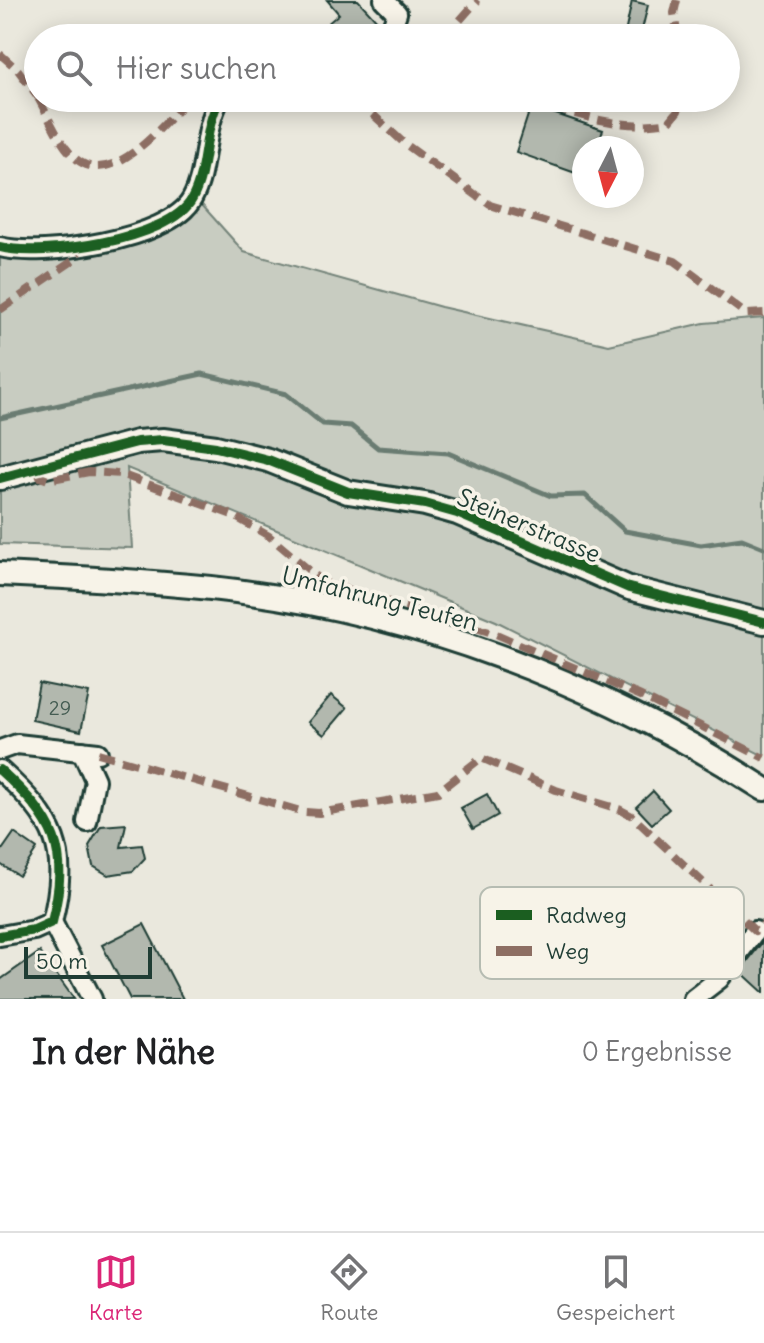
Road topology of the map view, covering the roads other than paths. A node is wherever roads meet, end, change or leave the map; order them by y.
1 (384, 0) edge
2 (393, 24) edge
3 (215, 112) edge
4 (0, 247) edge
5 (0, 478) edge
6 (0, 574) edge
7 (764, 622) edge
8 (0, 750) edge
9 (0, 770) edge
10 (764, 789) edge
11 (87, 822) dead end
12 (52, 922) junction
13 (755, 931) dead end
14 (0, 936) edge
15 (744, 946) edge
16 (719, 979) edge
17 (92, 999) edge
18 (693, 999) edge

1 - 2 street
3 - 4 street
5 - 7 main road, Steinerstrasse
6 - 10 main road, Umfahrung Teufen
8 - 11 street
9 - 12 street
12 - 14 street
12 - 17 street
13 - 15 street
16 - 18 street

